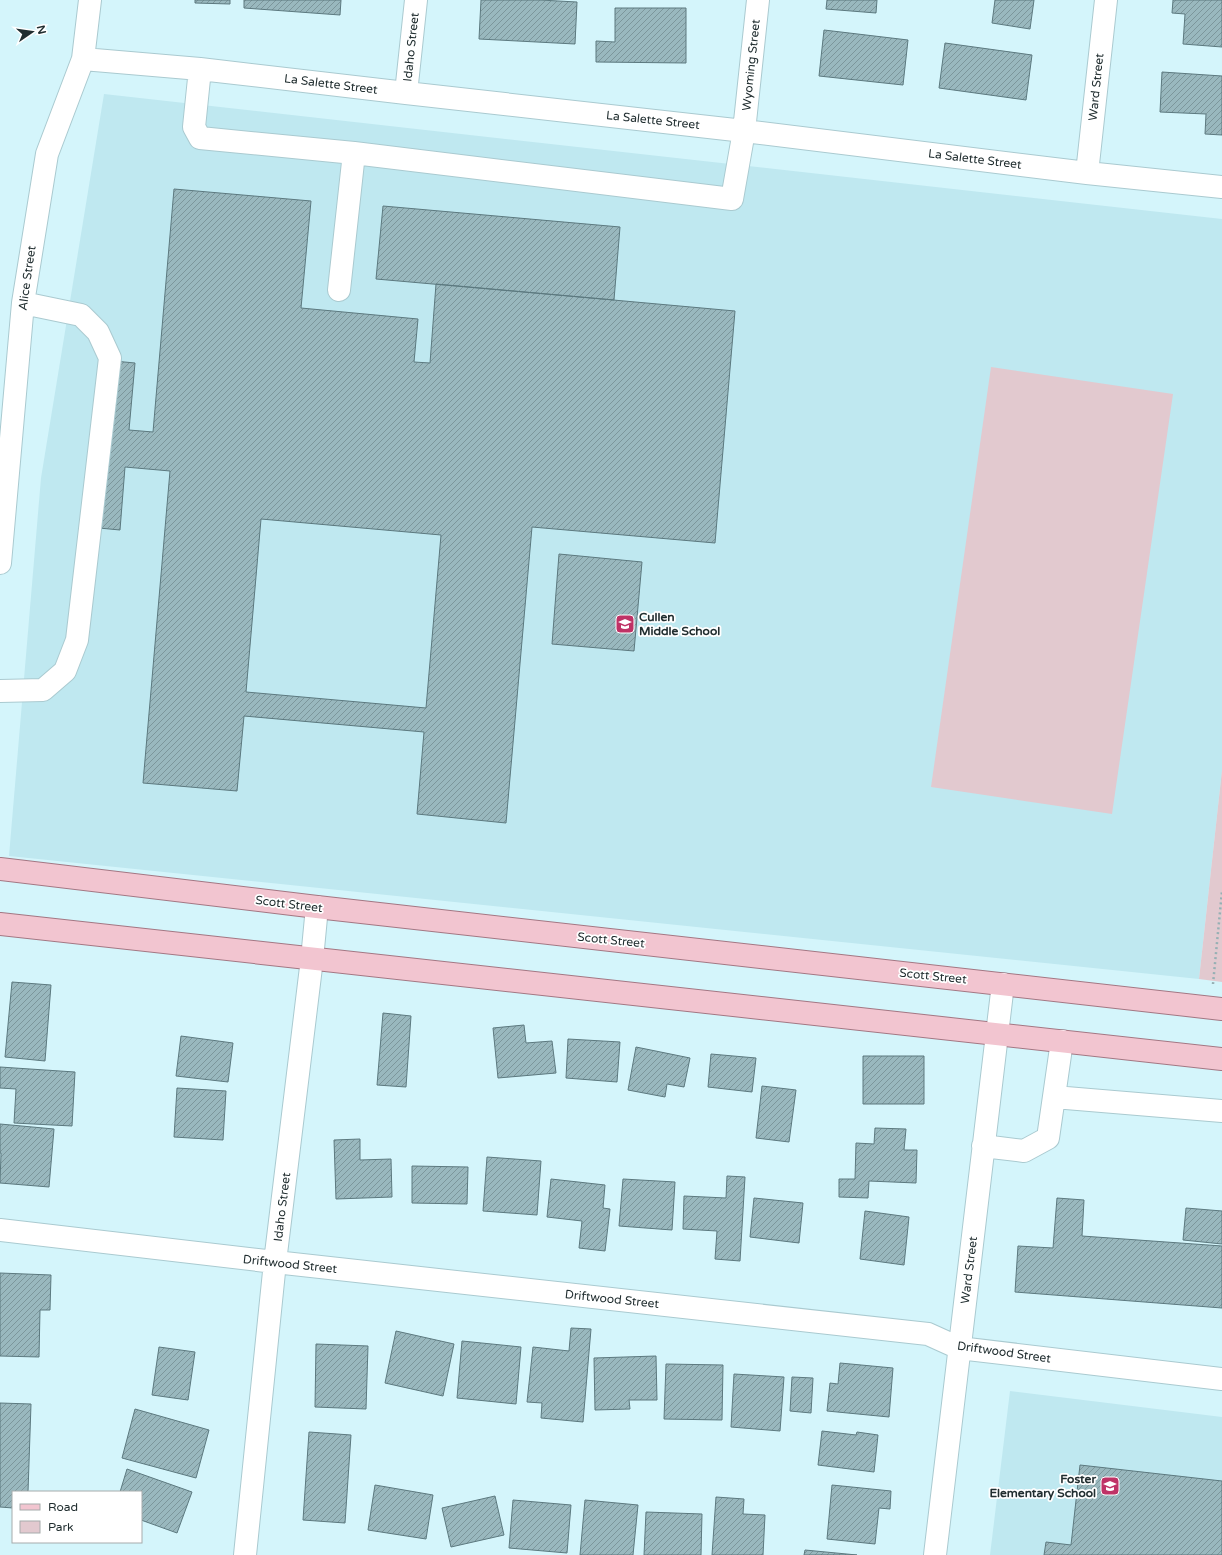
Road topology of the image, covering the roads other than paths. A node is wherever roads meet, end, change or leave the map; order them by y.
1 (90, 0) edge
2 (416, 0) edge
3 (758, 0) edge
4 (1106, 0) edge
5 (83, 59) junction
6 (200, 68) junction
7 (406, 93) junction
8 (744, 130) junction
9 (354, 153) junction
10 (1087, 173) junction
11 (1222, 187) edge
12 (340, 290) dead end
13 (23, 303) junction
14 (0, 563) edge
15 (0, 691) edge
16 (0, 869) edge
17 (317, 907) junction
18 (0, 924) edge
19 (312, 959) junction
20 (1003, 984) junction
21 (1216, 1009) edge
22 (997, 1033) junction
23 (1062, 1041) junction
24 (1222, 1059) edge
25 (1054, 1096) junction
26 (1222, 1111) edge
27 (983, 1146) junction
28 (0, 1230) edge
29 (275, 1262) junction
30 (959, 1348) junction
31 (1222, 1379) edge
32 (245, 1555) edge
33 (935, 1555) edge

1 - 5 street, Alice Street
2 - 7 street, Idaho Street
3 - 8 street, Wyoming Street
4 - 10 street, Ward Street
5 - 6 street, La Salette Street
5 - 13 street, Alice Street
6 - 7 street, La Salette Street
6 - 9 street
7 - 8 street, La Salette Street
8 - 9 street, Wyoming Street
8 - 10 street, La Salette Street
9 - 12 street
10 - 11 street, La Salette Street
13 - 14 street, Alice Street
13 - 15 street
16 - 17 main road, Scott Street
17 - 19 street, Idaho Street
17 - 20 main road, Scott Street
18 - 19 main road
19 - 22 main road
19 - 29 street, Idaho Street
20 - 21 main road, Scott Street
20 - 22 street, Ward Street
22 - 23 main road
22 - 27 street, Ward Street
23 - 24 main road
23 - 25 street
25 - 26 street
25 - 27 street
27 - 30 street, Ward Street
28 - 29 street, Driftwood Street
29 - 30 street, Driftwood Street
29 - 32 street, Idaho Street
30 - 31 street, Driftwood Street
30 - 33 street, Ward Street

